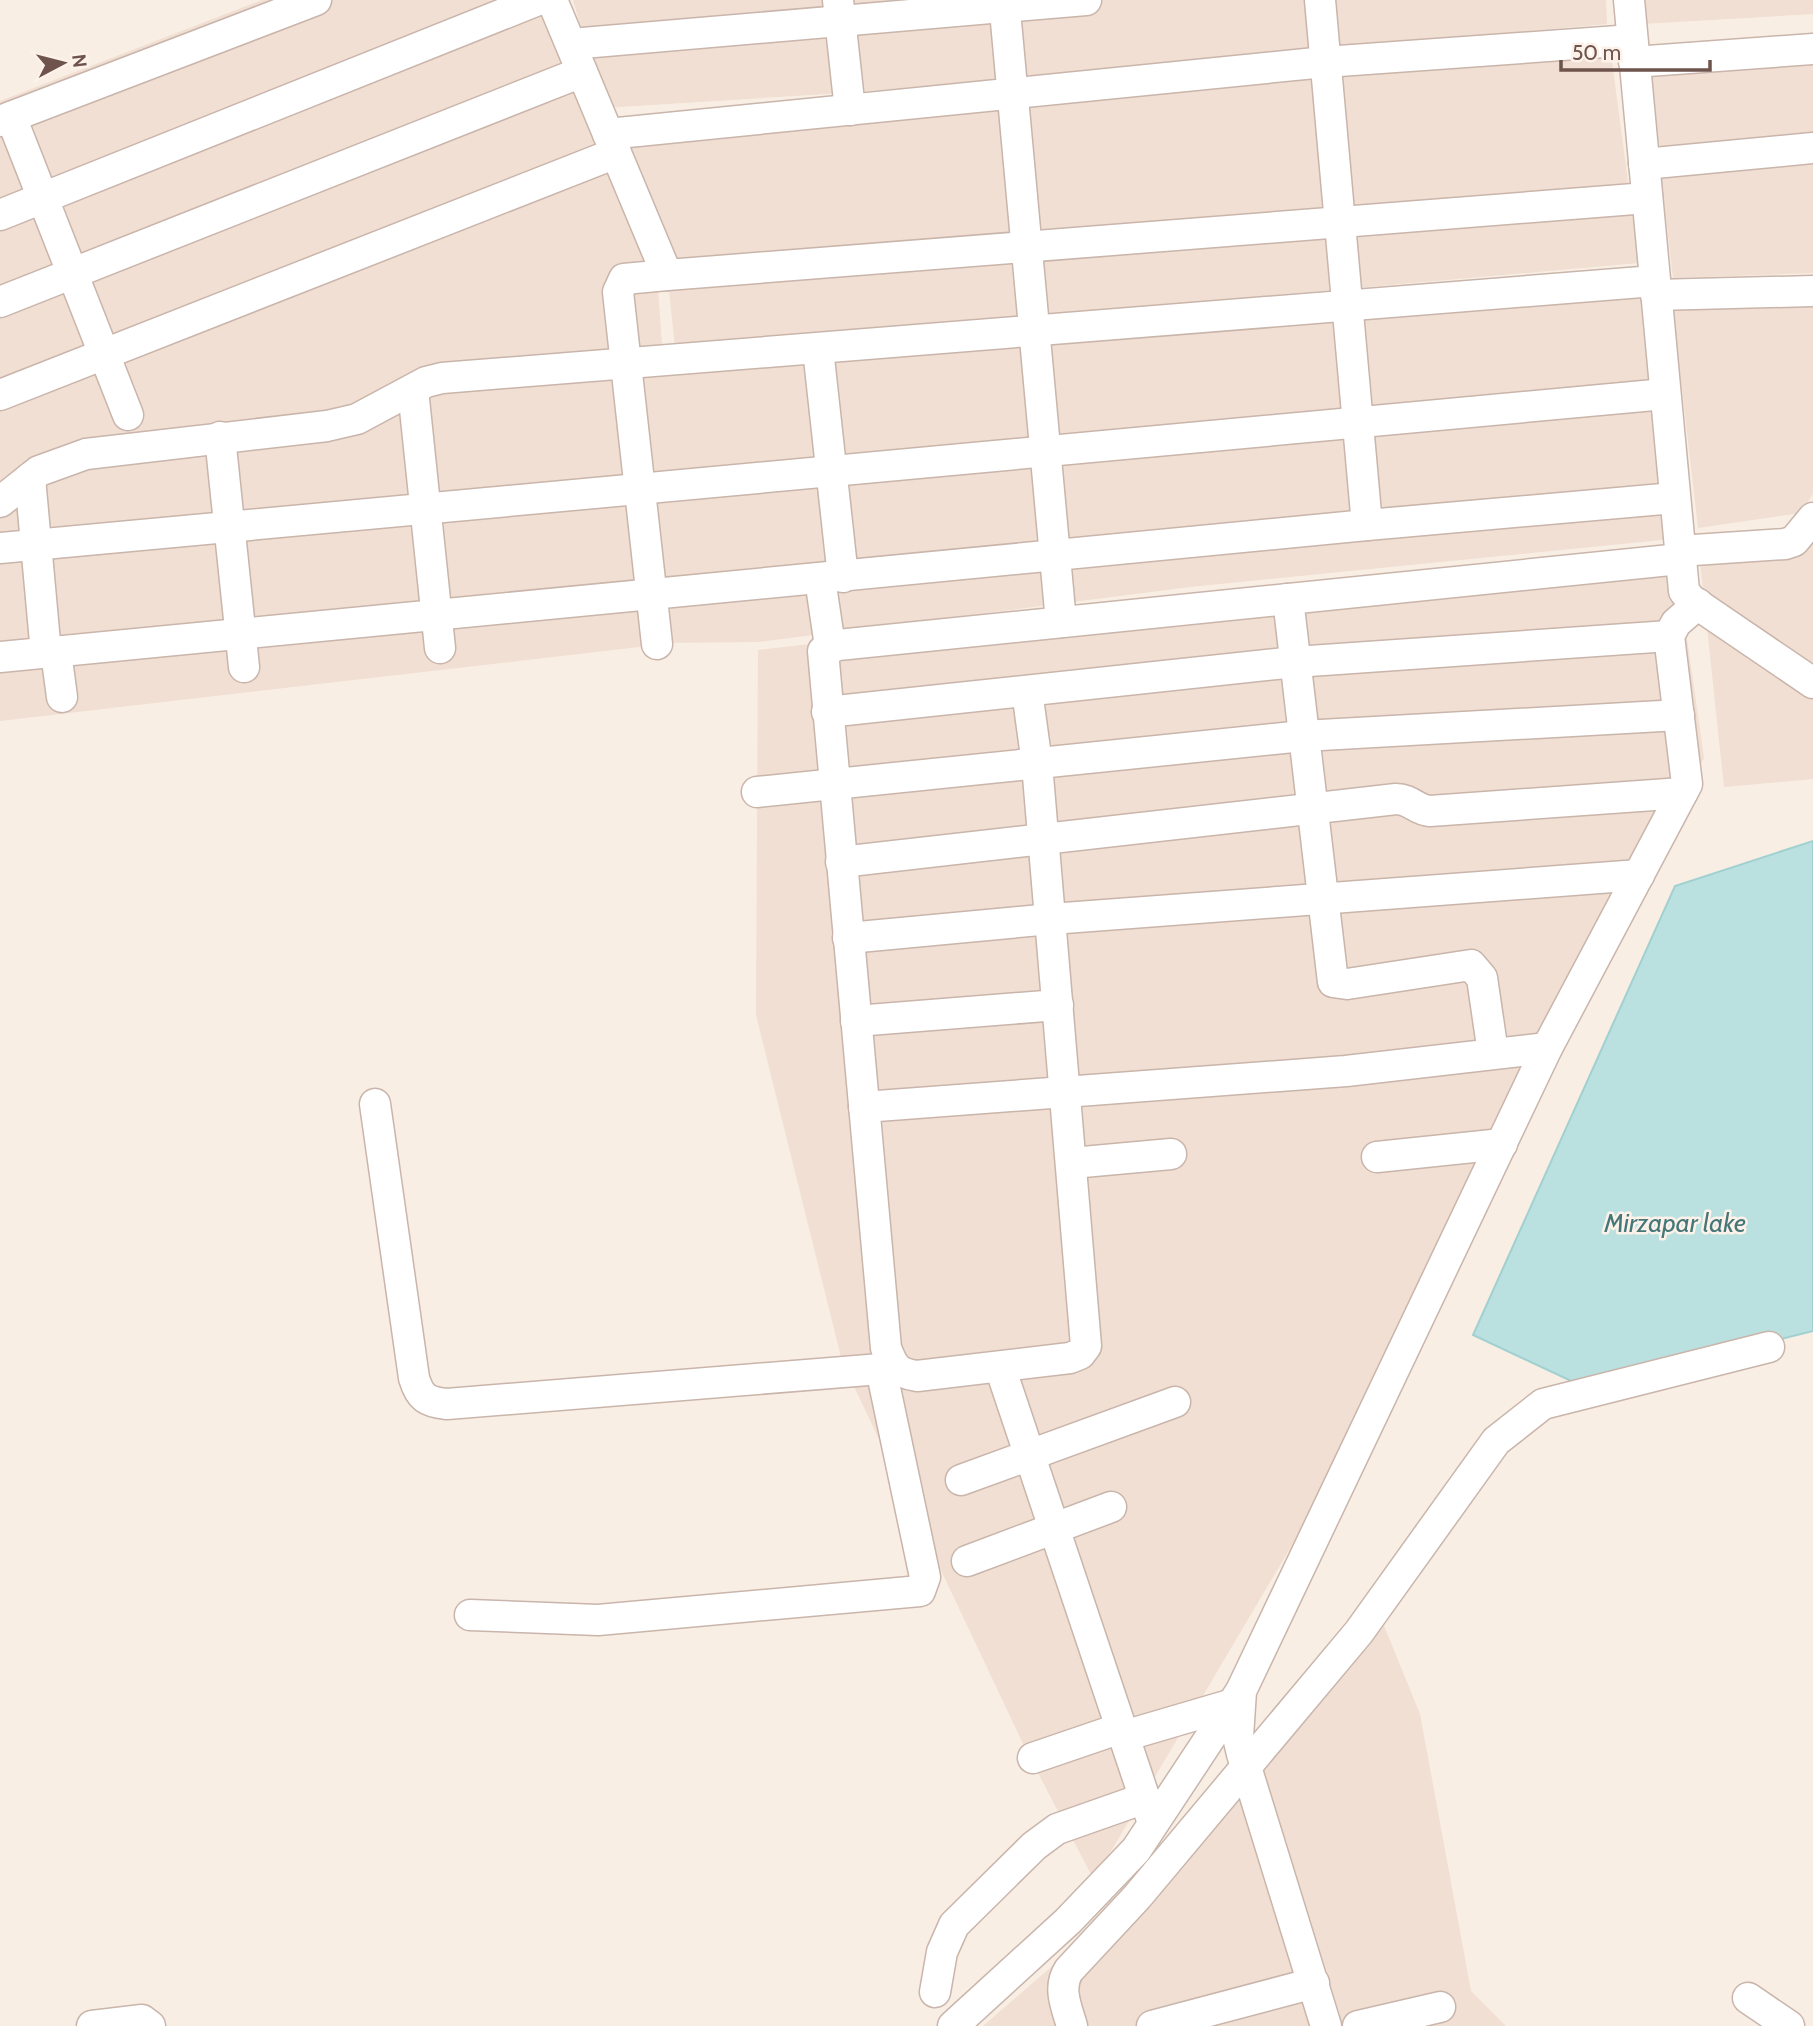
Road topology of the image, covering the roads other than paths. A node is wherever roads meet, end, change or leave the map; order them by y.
1 (316, 0) edge
2 (538, 0) edge
3 (552, 0) edge
4 (1086, 0) edge
5 (1320, 0) edge
6 (1629, 0) edge
7 (1004, 4) edge
8 (839, 11) edge
9 (571, 44) junction
10 (1813, 49) edge
11 (1633, 51) junction
12 (1325, 62) junction
13 (582, 72) junction
14 (1013, 94) junction
15 (850, 110) junction
16 (5, 119) edge
17 (612, 143) junction
18 (1813, 148) edge
19 (1644, 164) junction
20 (43, 198) junction
21 (1647, 198) junction
22 (0, 215) edge
23 (1340, 222) junction
24 (1027, 247) junction
25 (72, 274) junction
26 (667, 275) junction
27 (1655, 288) junction
28 (1813, 291) edge
29 (0, 302) edge
30 (1348, 308) junction
31 (1034, 332) junction
32 (818, 349) junction
33 (104, 353) junction
34 (627, 364) junction
35 (413, 390) junction
36 (1665, 394) junction
37 (0, 395) edge
38 (128, 415) dead end
39 (1358, 422) junction
40 (220, 437) junction
41 (1045, 451) junction
42 (831, 471) junction
43 (30, 478) junction
44 (641, 489) junction
45 (1674, 498) junction
46 (0, 502) edge
47 (425, 509) junction
48 (1813, 519) edge
49 (1367, 525) junction
50 (229, 527) junction
51 (36, 545) junction
52 (0, 548) edge
53 (1679, 555) junction
54 (1055, 556) junction
55 (831, 578) junction
56 (652, 595) junction
57 (1288, 598) junction
58 (1698, 604) junction
59 (437, 616) junction
60 (1061, 622) junction
61 (240, 634) junction
62 (1670, 636) junction
63 (657, 644) dead end
64 (830, 646) junction
65 (440, 648) dead end
66 (51, 652) junction
67 (0, 657) edge
68 (1295, 662) junction
69 (244, 667) dead end
70 (1813, 683) edge
71 (1027, 691) junction
72 (62, 697) dead end
73 (827, 712) junction
74 (1679, 715) junction
75 (1303, 736) junction
76 (1037, 764) junction
77 (834, 785) junction
78 (757, 792) dead end
79 (1682, 793) junction
80 (1311, 808) junction
81 (1044, 840) junction
82 (841, 862) junction
83 (1639, 875) junction
84 (1322, 899) junction
85 (1051, 919) junction
86 (848, 938) junction
87 (1058, 1005) junction
88 (856, 1021) junction
89 (1548, 1048) junction
90 (1493, 1053) junction
91 (1065, 1090) junction
92 (375, 1104) dead end
93 (864, 1107) junction
94 (1502, 1144) junction
95 (1171, 1154) dead end
96 (1377, 1157) dead end
97 (1072, 1163) junction
98 (1769, 1347) dead end
99 (1000, 1367) junction
100 (887, 1368) junction
101 (1175, 1402) dead end
102 (1029, 1455) junction
103 (961, 1480) dead end
104 (1111, 1507) dead end
105 (1054, 1529) junction
106 (967, 1561) dead end
107 (470, 1615) dead end
108 (1237, 1697) junction
109 (1123, 1732) junction
110 (1033, 1758) dead end
111 (1246, 1768) junction
112 (1149, 1811) junction
113 (1314, 1983) junction
114 (936, 1992) dead end
115 (1748, 1998) dead end
116 (1440, 2007) dead end
117 (92, 2026) edge
118 (150, 2026) edge
119 (953, 2026) edge
120 (1072, 2026) edge
121 (1152, 2026) edge
122 (1326, 2026) edge
123 (1358, 2026) edge
124 (1789, 2026) edge

1 - 16 street
2 - 20 street
3 - 9 street
4 - 7 street
5 - 12 street
6 - 11 street
7 - 8 street
7 - 14 street
8 - 9 street
8 - 15 street
9 - 13 street
10 - 11 street
11 - 12 street
11 - 19 street
12 - 14 street
12 - 23 street
13 - 17 street
13 - 25 street
14 - 15 street
14 - 24 street
15 - 17 street
16 - 20 street
17 - 26 street
17 - 33 street
18 - 19 street
19 - 21 street
20 - 22 street
20 - 25 street
21 - 23 street
21 - 27 street
23 - 24 street
23 - 30 street
24 - 26 street
24 - 31 street
25 - 29 street
25 - 33 street
26 - 34 street
27 - 28 street
27 - 30 street
27 - 36 street
30 - 31 street
30 - 39 street
31 - 32 street
31 - 41 street
32 - 34 street
32 - 42 street
33 - 37 street
33 - 38 street
34 - 35 street
34 - 44 street
35 - 40 street
35 - 47 street
36 - 39 street
36 - 45 street
39 - 41 street
39 - 49 street
40 - 43 street
40 - 50 street
41 - 42 street
41 - 54 street
42 - 44 street
42 - 55 street
43 - 46 street
43 - 51 street
44 - 47 street
44 - 56 street
45 - 49 street
45 - 53 street
47 - 50 street
47 - 59 street
48 - 53 street
49 - 54 street
50 - 51 street
50 - 61 street
51 - 52 street
51 - 66 street
53 - 57 street
53 - 58 street
54 - 55 street
54 - 60 street
55 - 56 street
55 - 64 street
56 - 59 street
56 - 63 street
57 - 60 street
57 - 68 street
58 - 62 street
58 - 70 street
59 - 61 street
59 - 65 street
60 - 64 street
61 - 66 street
61 - 69 street
62 - 68 street
62 - 74 street
64 - 73 street
66 - 67 street
66 - 72 street
68 - 71 street
68 - 75 street
71 - 73 street
71 - 76 street
73 - 77 street
74 - 75 street
74 - 79 street
75 - 76 street
75 - 80 street
76 - 77 street
76 - 81 street
77 - 78 street
77 - 82 street
79 - 80 street
79 - 83 street
80 - 81 street
80 - 84 street
81 - 82 street
81 - 85 street
82 - 86 street
83 - 84 street
83 - 89 street
84 - 85 street
84 - 90 street
85 - 86 street
85 - 87 street
86 - 88 street
87 - 88 street
87 - 91 street
88 - 93 street
89 - 90 street
89 - 94 street
90 - 91 street
91 - 93 street
91 - 97 street
92 - 100 street
93 - 100 street
94 - 96 street
94 - 108 street
95 - 97 street
97 - 99 street
98 - 111 street
99 - 100 street
99 - 102 street
100 - 107 street
101 - 102 street
102 - 103 street
102 - 105 street
104 - 105 street
105 - 106 street
105 - 109 street
108 - 109 street
108 - 111 street
108 - 112 street
109 - 110 street
109 - 112 street
111 - 113 street
111 - 120 street
112 - 114 street
112 - 119 street
113 - 121 street
113 - 122 street
115 - 124 street
116 - 123 street
117 - 118 street

